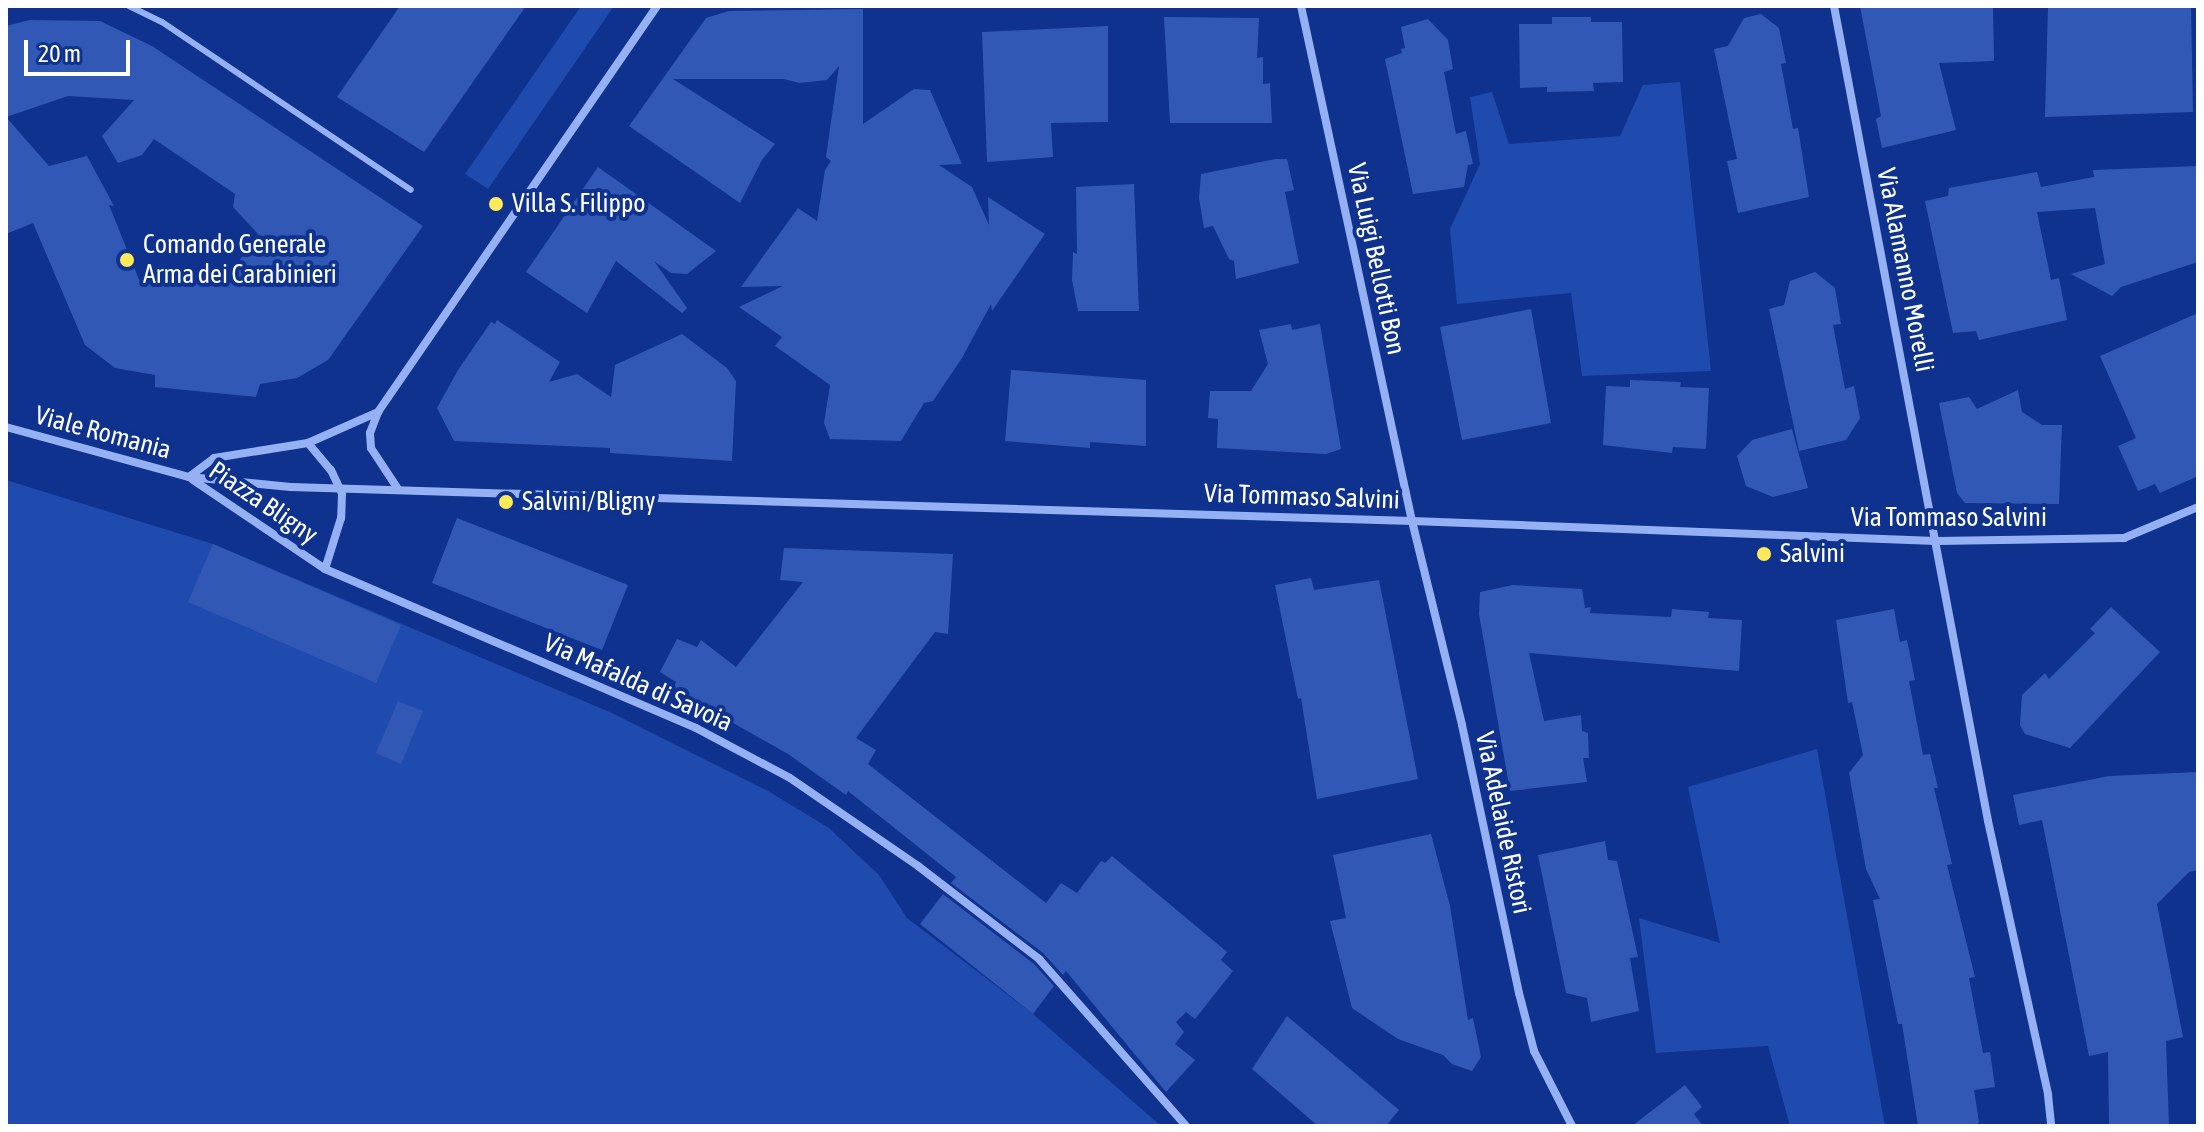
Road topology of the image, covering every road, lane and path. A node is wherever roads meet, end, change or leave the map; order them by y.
1 (129, 6) edge
2 (657, 6) edge
3 (1301, 6) edge
4 (1834, 6) edge
5 (411, 190) dead end
6 (378, 412) junction
7 (6, 427) edge
8 (308, 443) junction
9 (189, 477) junction
10 (341, 489) junction
11 (398, 489) junction
12 (2198, 507) edge
13 (1412, 521) junction
14 (1936, 541) junction
15 (325, 569) junction
16 (1186, 1126) edge
17 (1572, 1126) edge
18 (2051, 1126) edge

1 - 5 lane
2 - 6 street
3 - 13 street, Via Luigi Bellotti Bon
4 - 14 street, Via Alamanno Morelli
6 - 8 street, Piazza Bligny
6 - 11 street
7 - 9 street, Viale Romania
8 - 9 street, Piazza Bligny
8 - 10 street
9 - 10 street, Piazza Bligny
9 - 15 street, Piazza Bligny
10 - 11 street, Piazza Bligny
10 - 15 street, Piazza Bligny
11 - 13 street, Via Tommaso Salvini
12 - 14 street, Via Tommaso Salvini
13 - 14 street, Via Tommaso Salvini
13 - 17 street, Via Adelaide Ristori
14 - 18 street
15 - 16 street, Via Mafalda di Savoia

